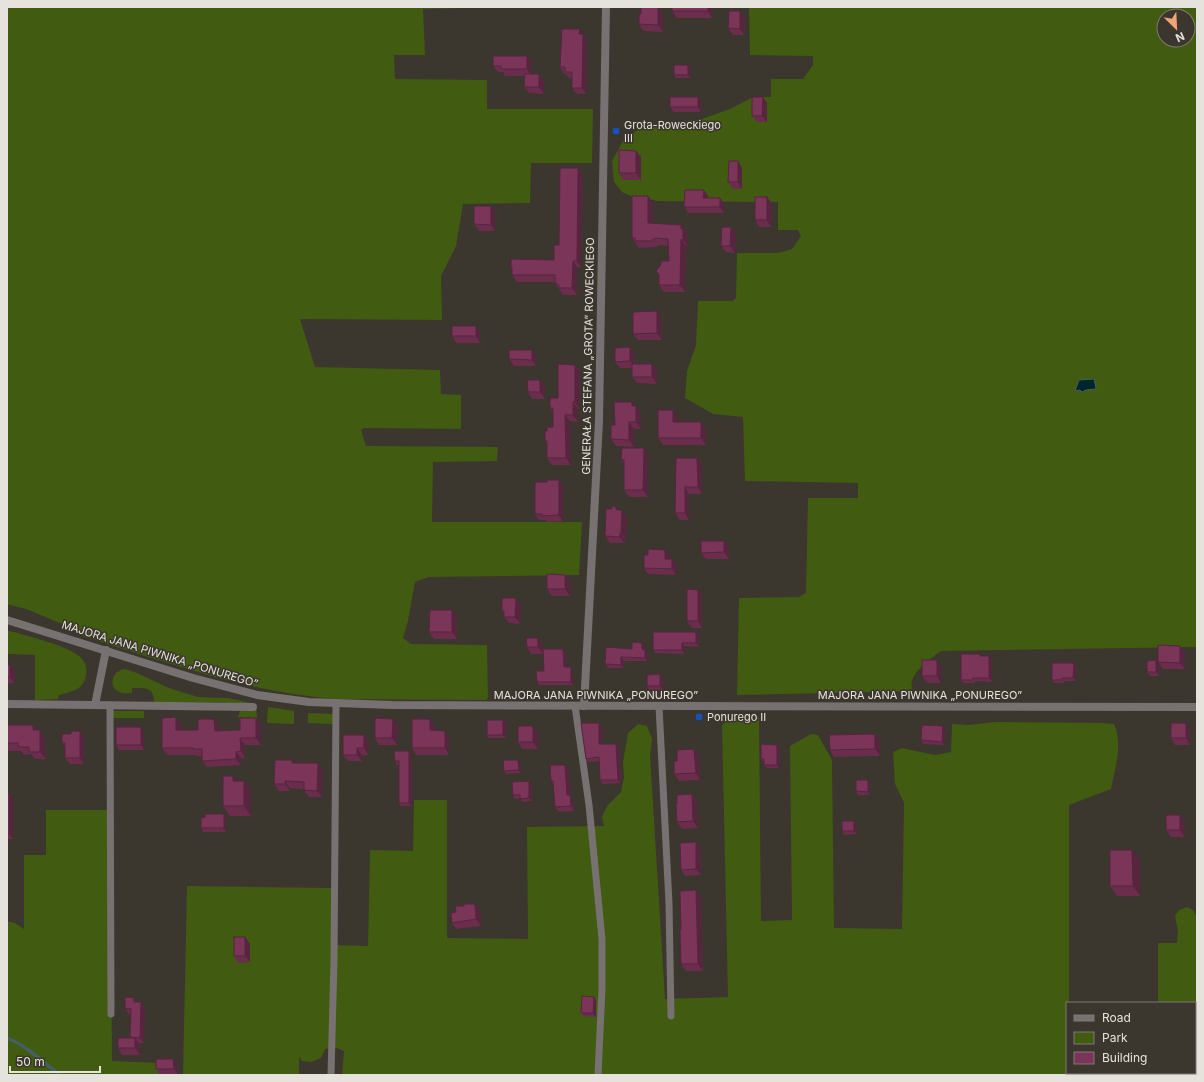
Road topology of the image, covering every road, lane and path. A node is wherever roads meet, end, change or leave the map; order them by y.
1 (606, 7) edge
2 (7, 620) edge
3 (106, 650) junction
4 (7, 704) edge
5 (336, 704) junction
6 (95, 705) junction
7 (110, 705) junction
8 (575, 706) junction
9 (584, 706) junction
10 (659, 706) junction
11 (253, 707) dead end
12 (1197, 707) edge
13 (111, 1014) dead end
14 (671, 1016) dead end
15 (331, 1075) edge
16 (598, 1075) edge

1 - 9 street, GENERAŁA STEFANA „GROTA” ROWECKIEGO
2 - 3 street, MAJORA JANA PIWNIKA „PONUREGO”
3 - 5 street, MAJORA JANA PIWNIKA „PONUREGO”
3 - 6 street
4 - 6 street
5 - 8 street, MAJORA JANA PIWNIKA „PONUREGO”
5 - 15 lane
6 - 7 street
7 - 11 street
7 - 13 lane
8 - 9 street, MAJORA JANA PIWNIKA „PONUREGO”
8 - 16 lane
9 - 10 street, MAJORA JANA PIWNIKA „PONUREGO”
10 - 12 street, MAJORA JANA PIWNIKA „PONUREGO”
10 - 14 lane

